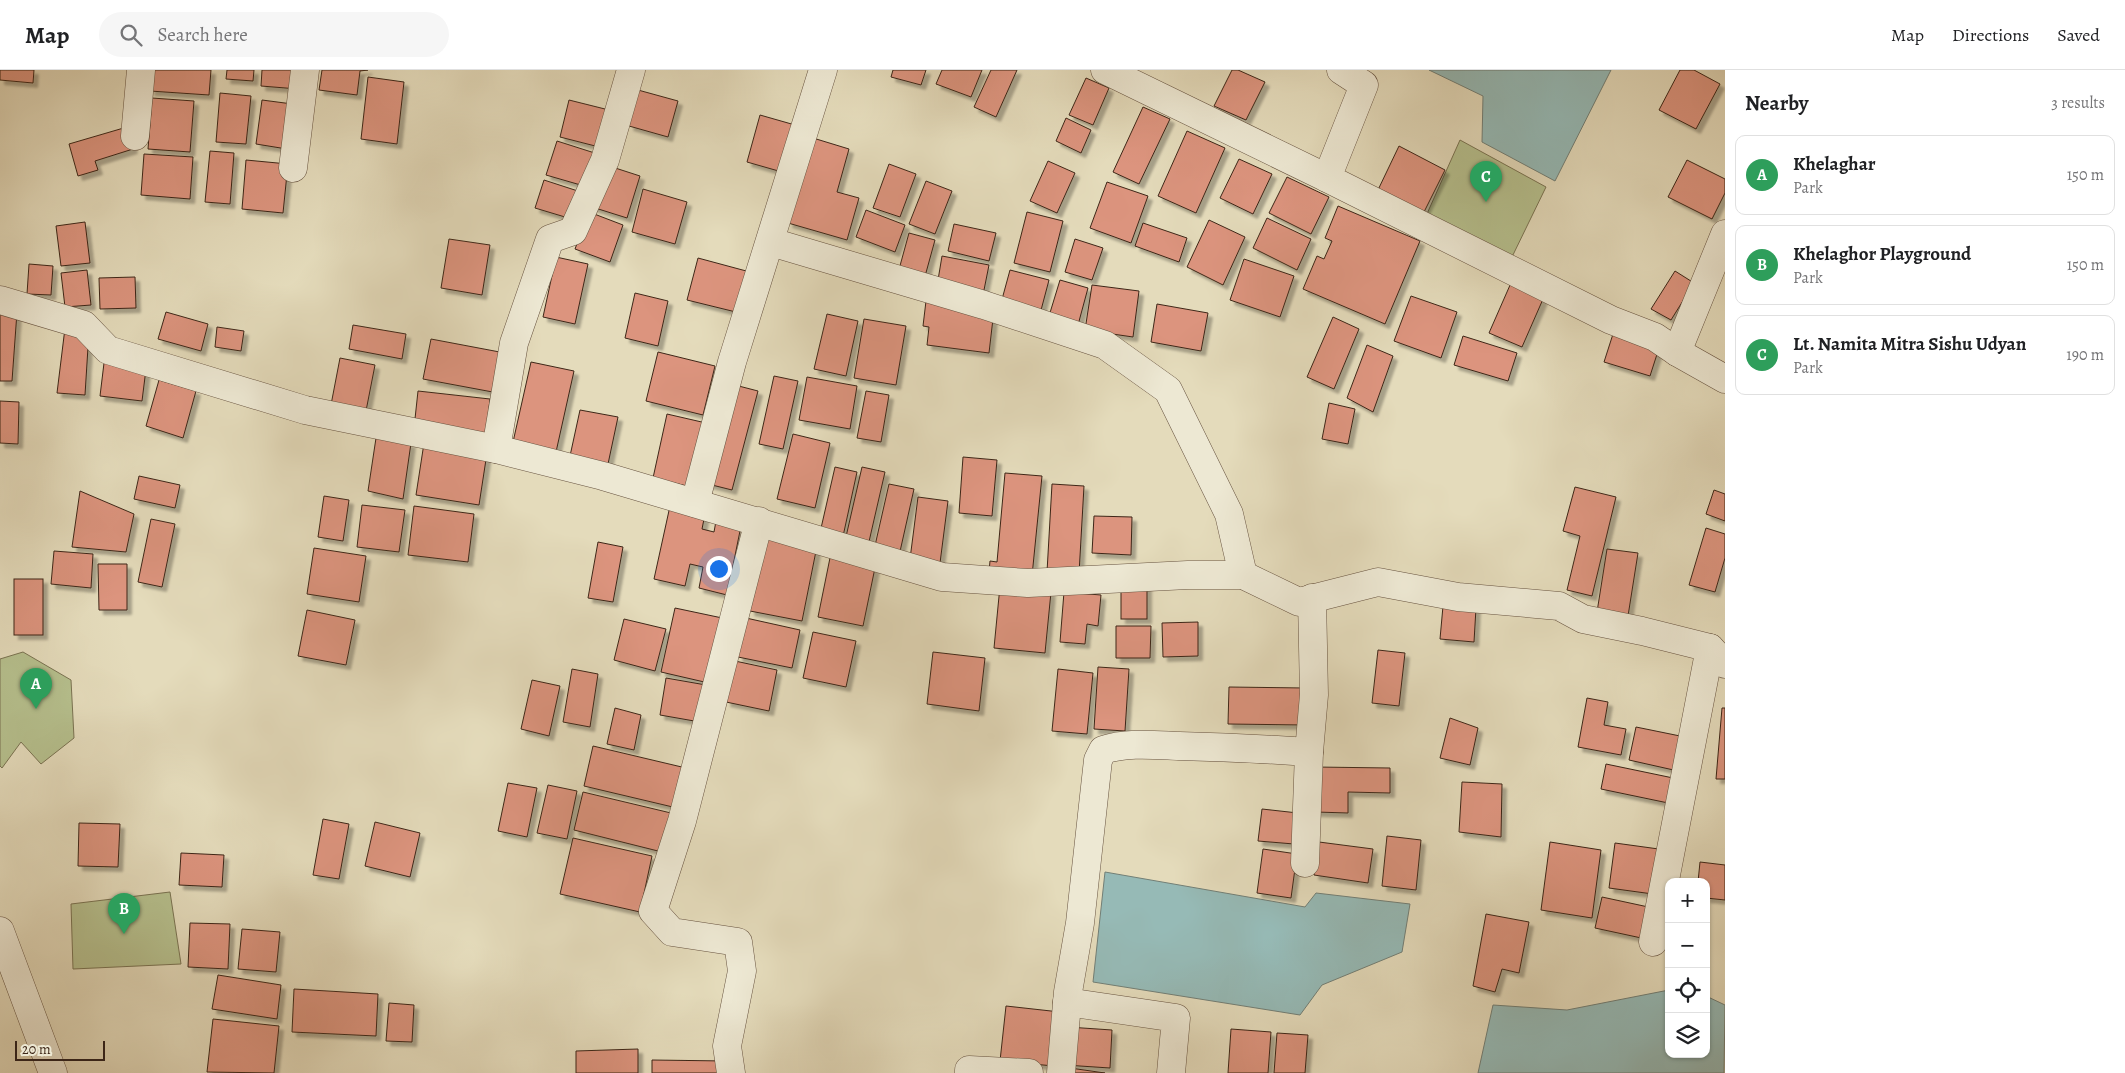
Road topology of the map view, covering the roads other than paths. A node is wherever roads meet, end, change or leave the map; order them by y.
1 (141, 70) edge
2 (306, 70) edge
3 (632, 70) edge
4 (823, 70) edge
5 (1105, 70) edge
6 (1341, 70) edge
7 (135, 136) dead end
8 (293, 168) dead end
9 (1327, 178) junction
10 (1725, 234) edge
11 (771, 242) junction
12 (0, 300) edge
13 (1677, 352) junction
14 (1725, 379) edge
15 (496, 449) junction
16 (695, 503) junction
17 (759, 521) junction
18 (1243, 575) junction
19 (1312, 598) junction
20 (1718, 656) edge
21 (1309, 752) junction
22 (1305, 863) dead end
23 (0, 931) edge
24 (1653, 942) dead end
25 (1067, 1002) junction
26 (53, 1073) edge
27 (730, 1073) edge
28 (969, 1073) edge
29 (1029, 1073) edge
30 (1061, 1073) edge
31 (1171, 1073) edge

1 - 7 street
2 - 8 street
3 - 15 street
4 - 11 street
5 - 9 street
6 - 9 street
9 - 13 street
10 - 13 street
11 - 16 street
11 - 18 street
12 - 15 street
13 - 14 street
15 - 16 street
16 - 17 street
17 - 18 street
17 - 27 street
18 - 19 street
19 - 20 street
19 - 21 street
20 - 24 street
21 - 22 street
21 - 25 street
23 - 26 street
25 - 30 street
25 - 31 street
28 - 29 street

